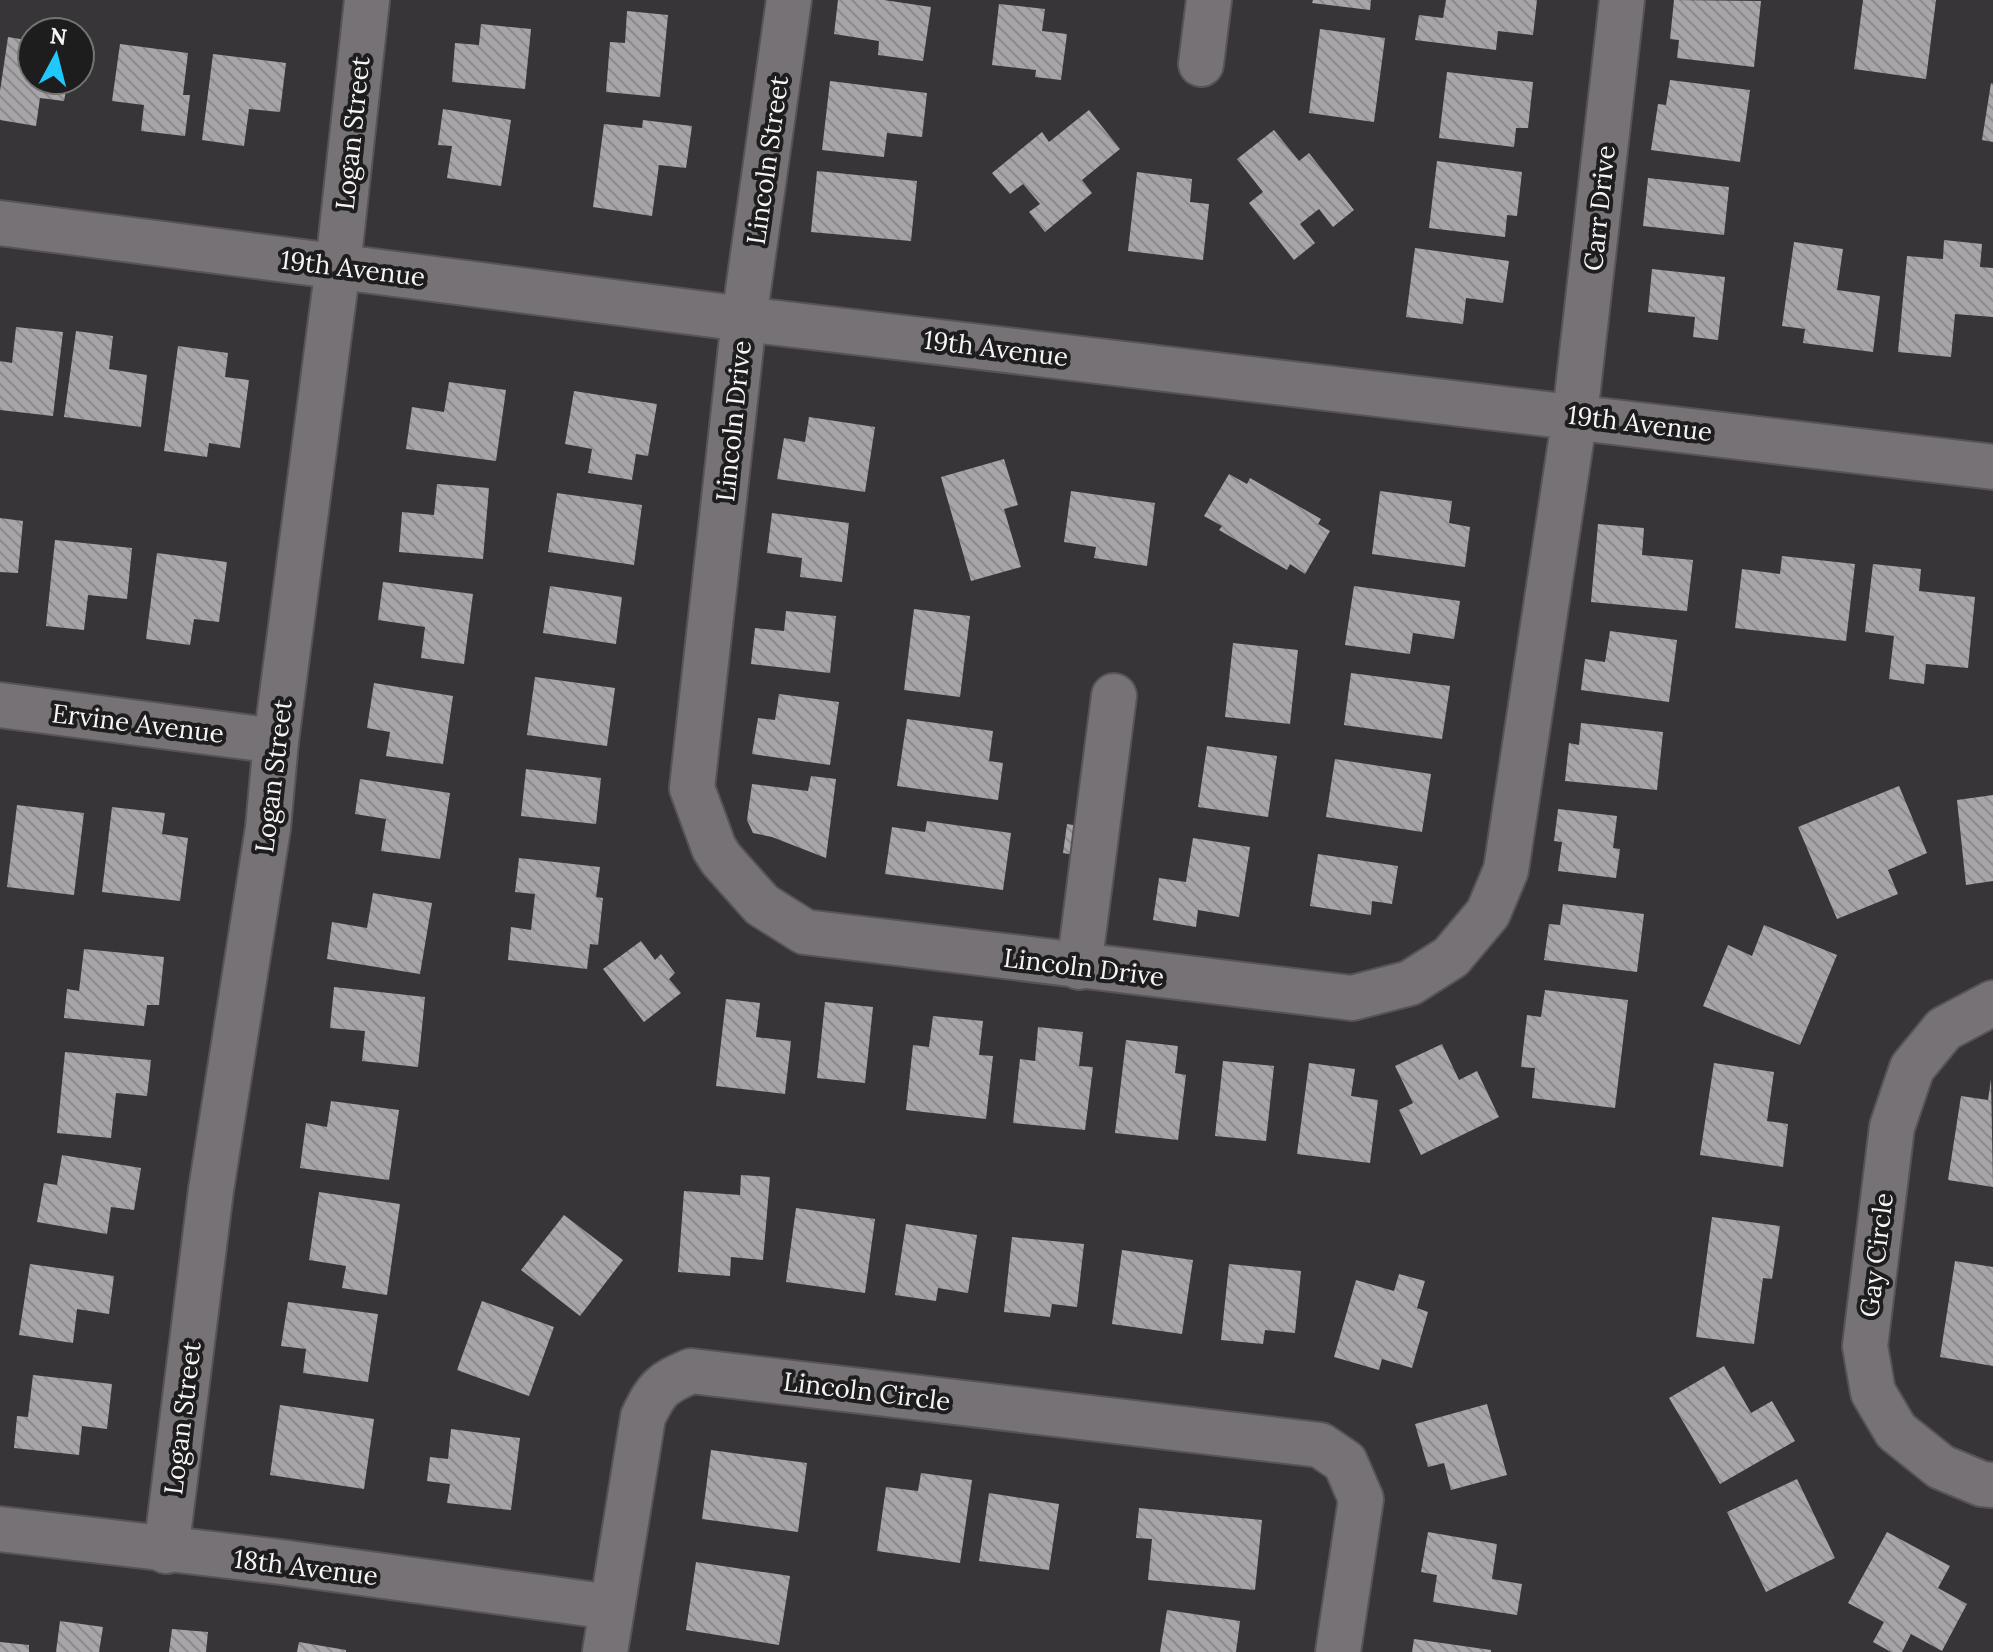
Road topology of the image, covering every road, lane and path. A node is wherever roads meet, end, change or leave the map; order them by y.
1 (367, 0) edge
2 (789, 0) edge
3 (1209, 0) edge
4 (1622, 0) edge
5 (1201, 64) dead end
6 (0, 223) edge
7 (338, 266) junction
8 (744, 319) junction
9 (1575, 415) junction
10 (1993, 467) edge
11 (1114, 696) dead end
12 (0, 705) edge
13 (276, 741) junction
14 (1079, 967) junction
15 (1993, 1003) edge
16 (1993, 1485) edge
17 (0, 1529) edge
18 (166, 1551) junction
19 (611, 1607) junction
20 (605, 1652) edge
21 (1338, 1652) edge

1 - 7 street, Logan Street
2 - 8 street, Lincoln Street
3 - 5 street
4 - 9 street, Carr Drive
6 - 7 street, 19th Avenue
7 - 8 street, 19th Avenue
7 - 13 street, Logan Street
8 - 9 street, 19th Avenue
8 - 14 street, Lincoln Drive
9 - 10 street, 19th Avenue
9 - 14 street, Lincoln Drive
11 - 14 street
12 - 13 street, Ervine Avenue
13 - 18 street, Logan Street
15 - 16 street, Gay Circle
17 - 18 street, 18th Avenue
18 - 19 street, 18th Avenue
19 - 20 street, Lincoln Circle
19 - 21 street, Lincoln Circle

